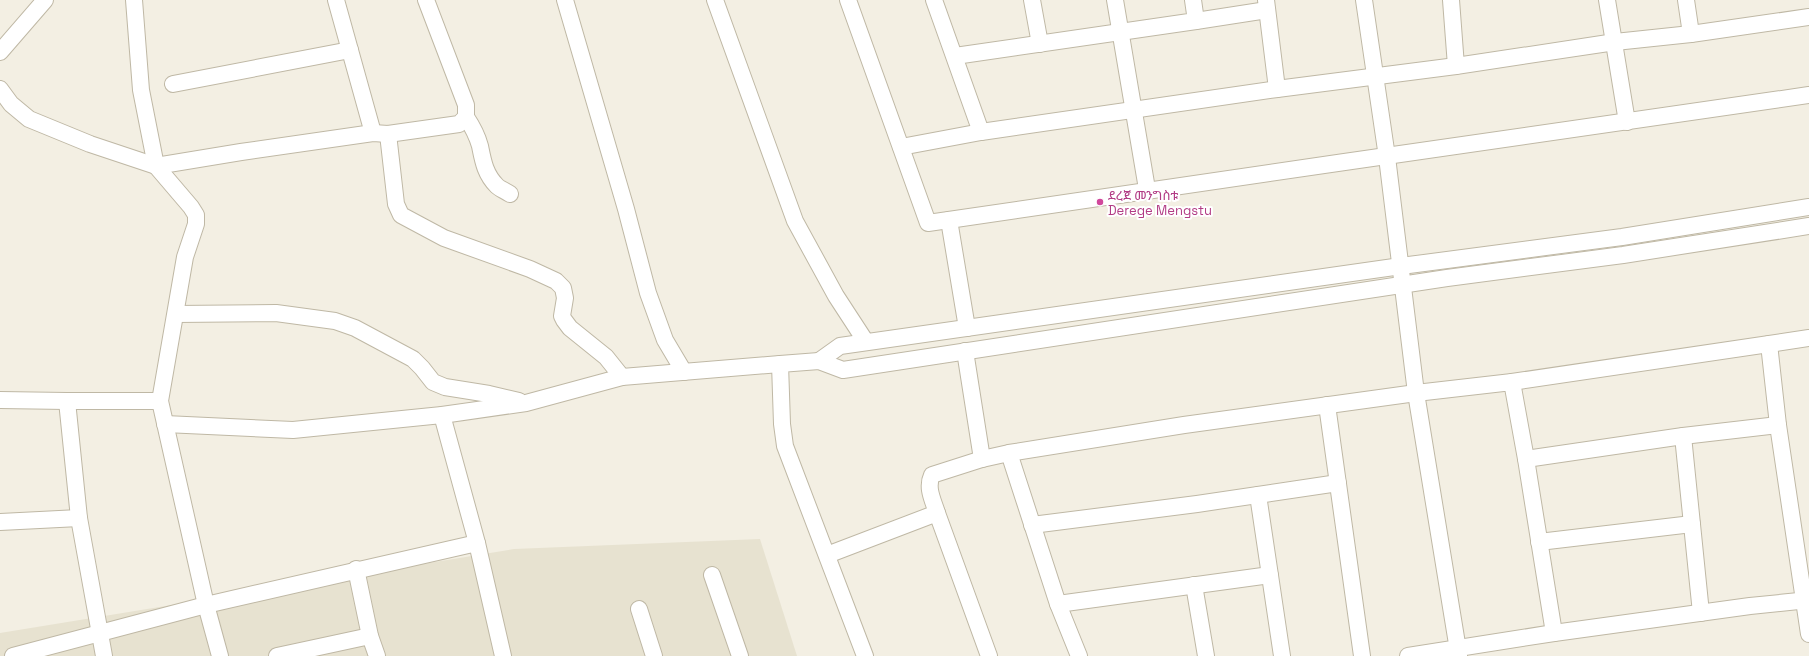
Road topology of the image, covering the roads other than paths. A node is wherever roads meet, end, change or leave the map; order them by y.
1 (45, 0) edge
2 (134, 0) edge
3 (336, 0) edge
4 (426, 0) edge
5 (565, 0) edge
6 (715, 0) edge
7 (848, 0) edge
8 (934, 0) edge
9 (1032, 0) edge
10 (1114, 0) edge
11 (1193, 0) edge
12 (1364, 0) edge
13 (1451, 0) edge
14 (1607, 0) edge
15 (1686, 0) edge
16 (1267, 5) edge
17 (1809, 17) edge
18 (1196, 21) junction
19 (1119, 32) junction
20 (1691, 34) junction
21 (1615, 42) junction
22 (1040, 44) junction
23 (350, 50) junction
24 (0, 52) edge
25 (955, 56) junction
26 (1456, 66) junction
27 (1376, 75) junction
28 (173, 84) dead end
29 (0, 89) edge
30 (1277, 89) junction
31 (1809, 96) edge
32 (1134, 110) junction
33 (466, 117) junction
34 (1627, 122) junction
35 (981, 132) junction
36 (380, 134) junction
37 (901, 147) junction
38 (1387, 157) junction
39 (156, 166) junction
40 (1147, 189) junction
41 (510, 194) dead end
42 (1809, 207) edge
43 (949, 220) junction
44 (1809, 226) edge
45 (1401, 266) junction
46 (1403, 285) junction
47 (176, 314) junction
48 (967, 328) junction
49 (1809, 338) edge
50 (866, 342) junction
51 (1769, 344) junction
52 (964, 352) junction
53 (819, 361) junction
54 (780, 364) junction
55 (684, 372) junction
56 (622, 377) junction
57 (1512, 382) junction
58 (1416, 393) junction
59 (0, 400) edge
60 (67, 401) junction
61 (160, 401) junction
62 (526, 403) junction
63 (1327, 405) junction
64 (442, 415) junction
65 (165, 424) junction
66 (1778, 425) junction
67 (1683, 436) junction
68 (1009, 453) junction
69 (982, 459) junction
70 (1526, 459) junction
71 (1338, 483) junction
72 (1258, 495) junction
73 (937, 513) junction
74 (79, 518) junction
75 (0, 522) edge
76 (1692, 524) junction
77 (1032, 525) junction
78 (1540, 542) junction
79 (477, 543) junction
80 (827, 555) junction
81 (356, 569) junction
82 (712, 575) dead end
83 (1270, 575) junction
84 (1194, 585) junction
85 (1806, 601) edge
86 (1058, 604) junction
87 (206, 605) junction
88 (639, 609) dead end
89 (1701, 613) junction
90 (99, 633) junction
91 (1554, 633) junction
92 (1809, 634) edge
93 (370, 636) junction
94 (1458, 653) edge
95 (13, 656) edge
96 (104, 656) edge
97 (220, 656) edge
98 (277, 656) edge
99 (376, 656) edge
100 (503, 656) edge
101 (654, 656) edge
102 (740, 656) edge
103 (865, 656) edge
104 (989, 656) edge
105 (1079, 656) edge
106 (1206, 656) edge
107 (1282, 656) edge
108 (1362, 656) edge
109 (1408, 656) edge

1 - 24 street
2 - 39 street
3 - 23 street
4 - 33 street
5 - 55 street
6 - 50 street
7 - 37 street
8 - 25 street
9 - 22 street
10 - 19 street
11 - 18 street
12 - 27 street
13 - 26 street
14 - 21 street
15 - 20 street
16 - 18 street
16 - 30 street
17 - 20 street
18 - 19 street
19 - 22 street
19 - 32 street
20 - 21 street
21 - 26 street
21 - 34 street
22 - 25 street
23 - 28 street
23 - 36 street
25 - 35 street
26 - 27 street
27 - 30 street
27 - 38 street
29 - 39 street
30 - 32 street
31 - 34 street
32 - 35 street
32 - 40 street
33 - 36 street
33 - 41 street
34 - 38 street
35 - 37 street
36 - 39 street
36 - 56 street
37 - 43 street
38 - 40 street
38 - 45 street
39 - 47 street
40 - 43 street
42 - 45 street
43 - 48 street
44 - 46 street
45 - 46 street
45 - 48 street
46 - 52 street
46 - 58 street
47 - 61 street
47 - 62 street
48 - 50 street
49 - 51 street
50 - 53 street
51 - 57 street
51 - 66 street
52 - 53 street
52 - 69 street
53 - 54 street
54 - 55 street
54 - 80 street
55 - 56 street
56 - 62 street
57 - 58 street
57 - 70 street
58 - 63 street
58 - 94 street
59 - 60 street
60 - 61 street
60 - 74 street
61 - 65 street
62 - 64 street
63 - 68 street
63 - 71 street
64 - 65 street
64 - 79 street
65 - 87 street
66 - 67 street
66 - 85 street
67 - 70 street
67 - 76 street
68 - 69 street
68 - 77 street
69 - 73 street
70 - 78 street
71 - 72 street
71 - 108 street
72 - 77 street
72 - 83 street
73 - 80 street
73 - 104 street
74 - 75 street
74 - 90 street
76 - 78 street
76 - 89 street
77 - 86 street
78 - 91 street
79 - 81 street
79 - 100 street
80 - 103 street
81 - 87 street
81 - 93 street
82 - 102 street
83 - 84 street
83 - 107 street
84 - 86 street
84 - 106 street
85 - 89 street
85 - 92 street
86 - 105 street
87 - 90 street
87 - 97 street
88 - 101 street
89 - 91 street
90 - 95 street
90 - 96 street
91 - 94 street
93 - 98 street
93 - 99 street
94 - 109 street

